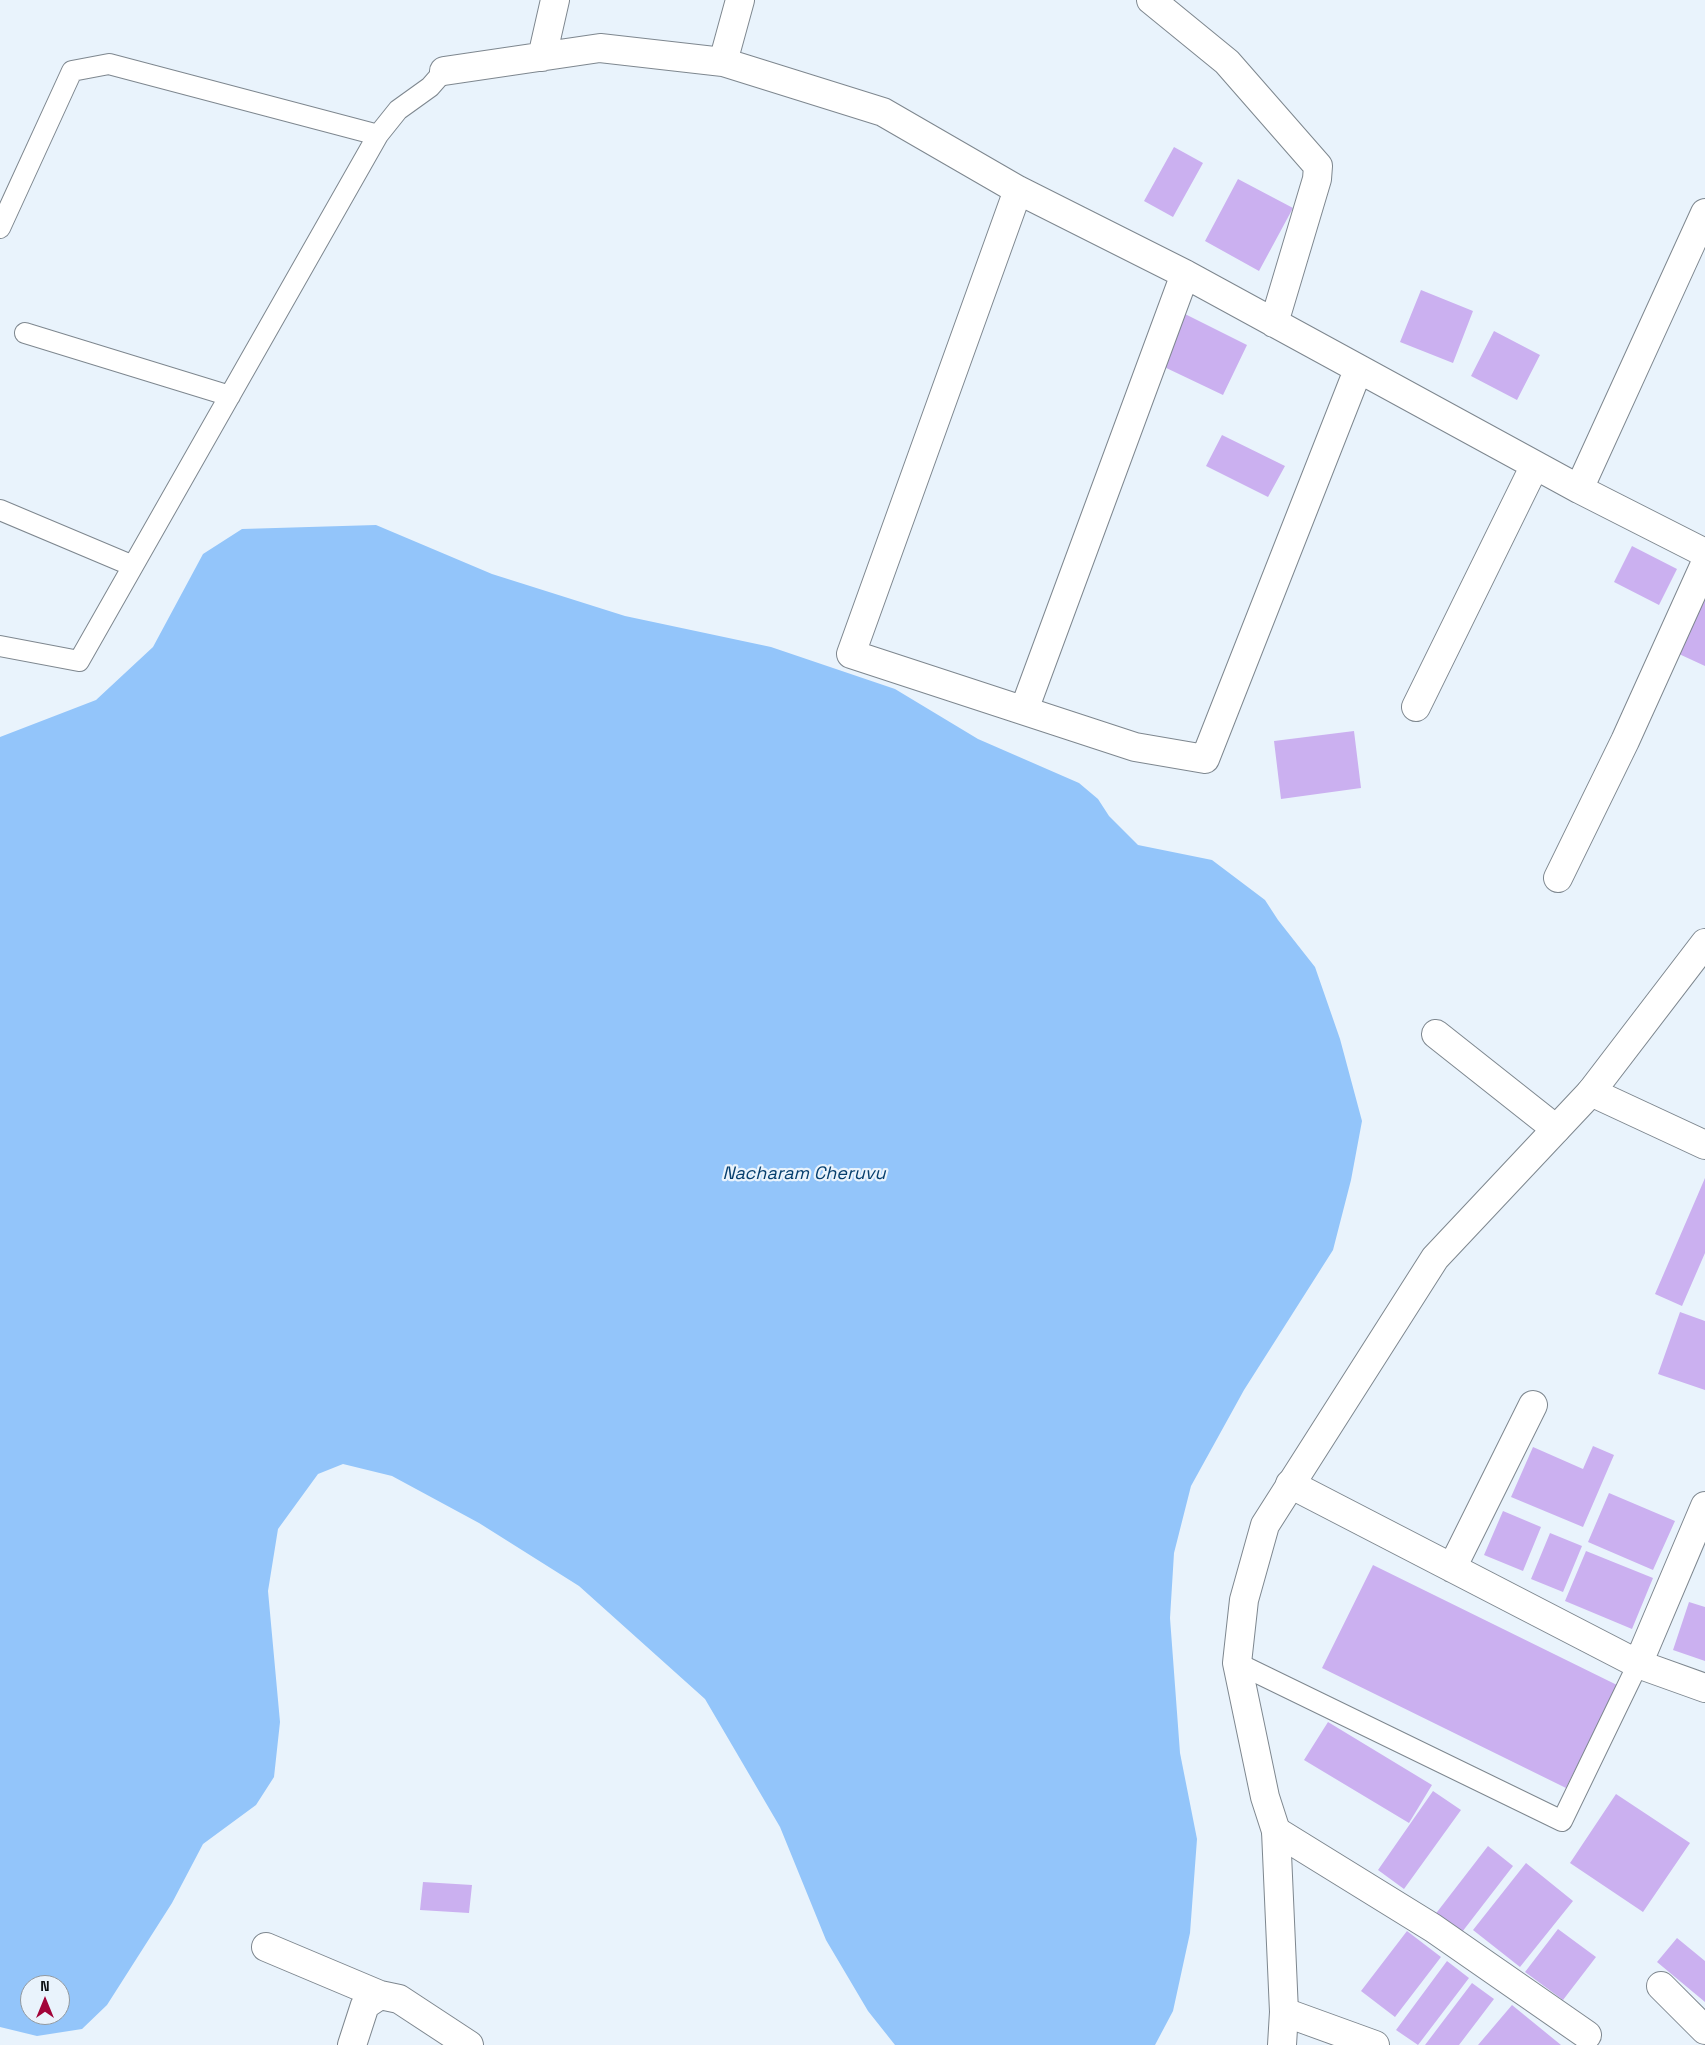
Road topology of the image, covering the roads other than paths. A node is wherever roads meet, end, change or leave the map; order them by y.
1 (555, 0) edge
2 (740, 0) edge
3 (1151, 0) edge
4 (542, 57) junction
5 (724, 62) junction
6 (444, 71) joint
7 (378, 135) junction
8 (1018, 190) junction
9 (1705, 213) edge
10 (0, 228) edge
11 (1185, 274) junction
12 (1274, 324) junction
13 (25, 333) dead end
14 (1358, 370) junction
15 (230, 396) junction
16 (1535, 465) junction
17 (1579, 489) junction
18 (0, 510) edge
19 (1705, 553) edge
20 (1705, 564) edge
21 (133, 566) junction
22 (0, 646) edge
23 (1416, 707) dead end
24 (1024, 710) junction
25 (1558, 878) dead end
26 (1705, 943) edge
27 (1436, 1034) dead end
28 (1591, 1092) junction
29 (1556, 1129) junction
30 (1705, 1145) edge
31 (1533, 1405) dead end
32 (1290, 1484) junction
33 (1705, 1506) edge
34 (1452, 1568) junction
35 (1237, 1663) junction
36 (1638, 1664) junction
37 (1705, 1688) edge
38 (1276, 1831) junction
39 (266, 1947) dead end
40 (1661, 1986) dead end
41 (380, 1995) junction
42 (1284, 2012) junction
43 (1705, 2030) edge
44 (1587, 2035) dead end
45 (352, 2045) edge
46 (469, 2045) edge
47 (1282, 2045) edge
48 (1375, 2045) edge

1 - 4 street
2 - 5 street
3 - 12 street
4 - 5 street
4 - 6 street
5 - 8 street
6 - 7 lane
7 - 10 lane
7 - 15 lane
8 - 11 street
8 - 24 street
9 - 17 street
11 - 12 street
11 - 24 street
12 - 14 street
13 - 15 lane
14 - 16 street
14 - 24 street
15 - 21 lane
16 - 17 street
16 - 23 street
17 - 19 street
18 - 21 lane
20 - 25 street
21 - 22 lane
26 - 28 street
27 - 29 street
28 - 29 street
28 - 30 street
29 - 32 street
31 - 34 street
32 - 34 street
32 - 35 street
33 - 36 street
34 - 36 street
35 - 36 lane
35 - 38 street
36 - 37 street
38 - 42 street
38 - 44 street
39 - 41 street
40 - 43 street
41 - 45 street
41 - 46 street
42 - 47 street
42 - 48 street

